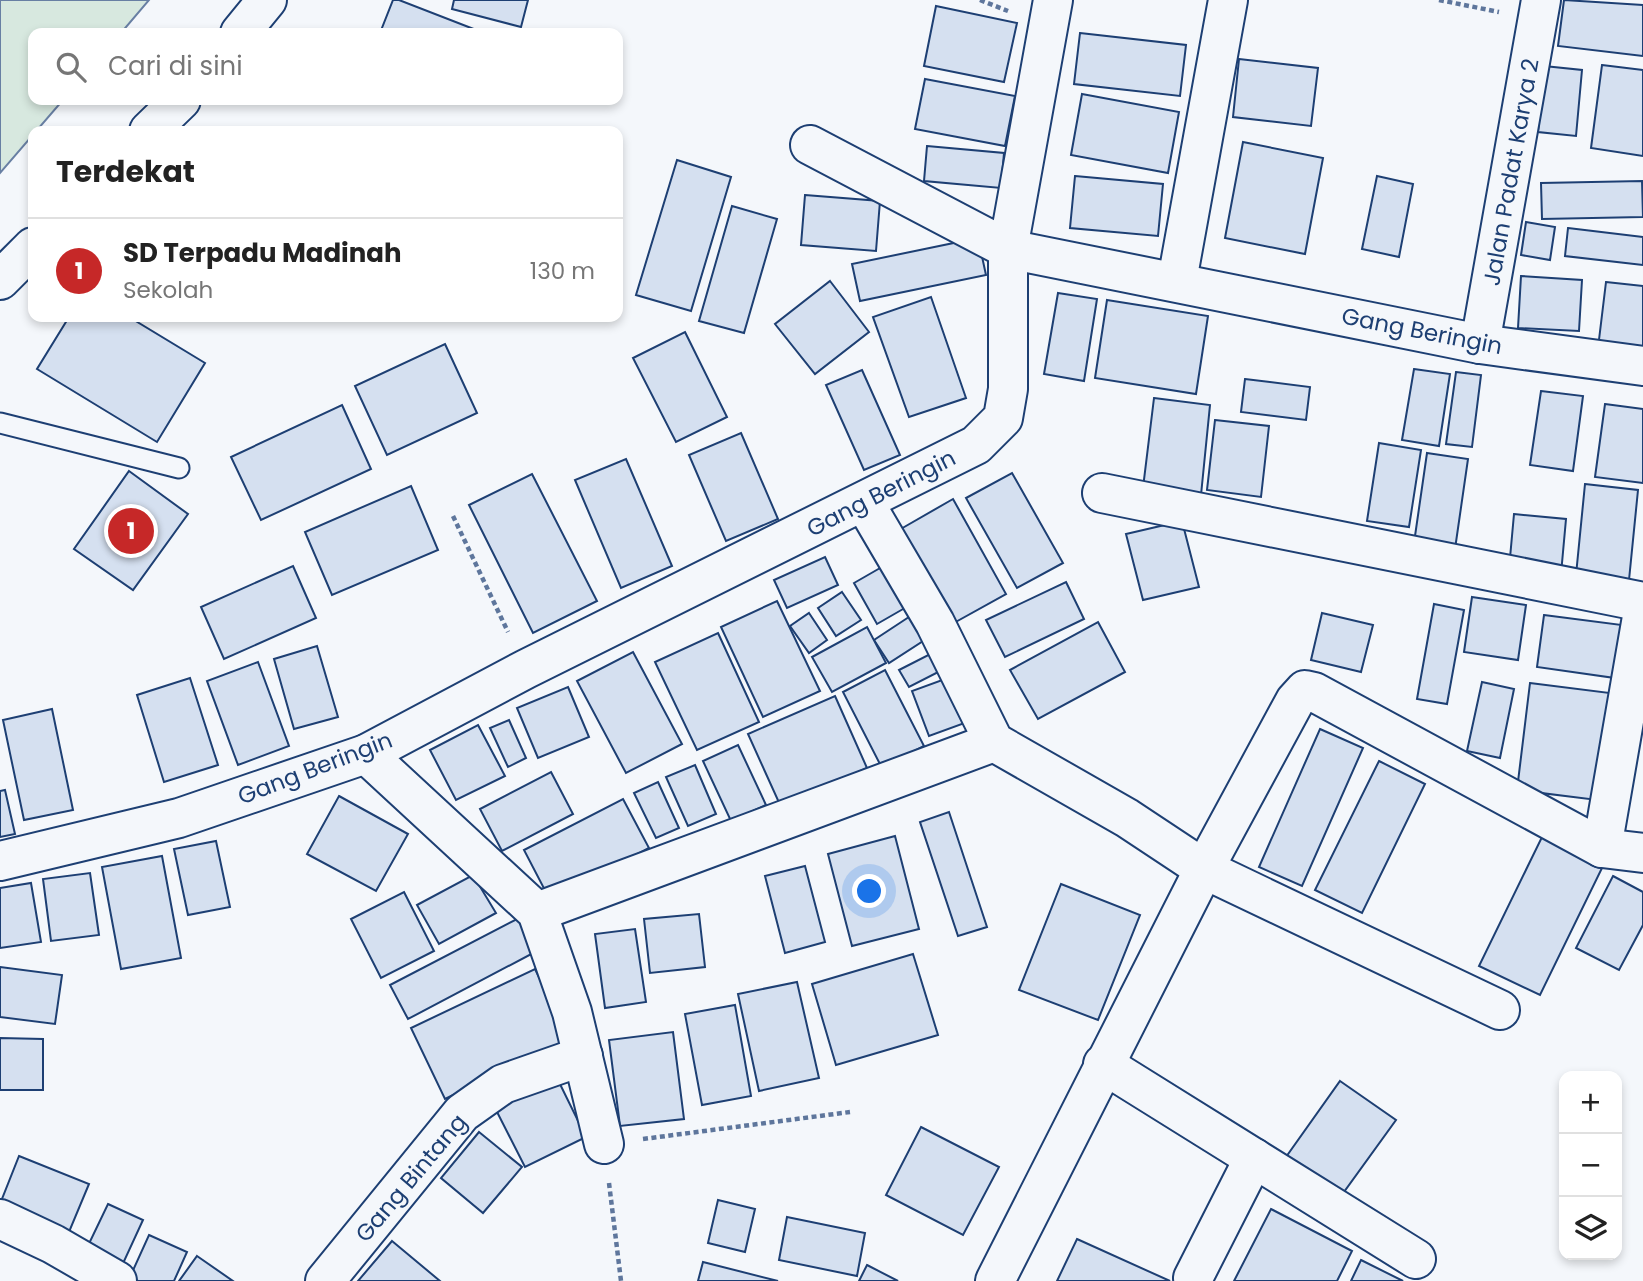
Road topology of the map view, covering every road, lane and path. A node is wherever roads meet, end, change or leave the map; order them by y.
1 (267, 0) edge
2 (1053, 0) edge
3 (1228, 0) edge
4 (1439, 0) edge
5 (1540, 10) edge
6 (244, 28) edge
7 (176, 105) edge
8 (154, 126) edge
9 (810, 145) dead end
10 (1008, 249) junction
11 (28, 252) edge
12 (0, 281) edge
13 (1177, 281) junction
14 (1480, 344) junction
15 (1643, 366) edge
16 (0, 423) edge
17 (179, 468) dead end
18 (1102, 493) dead end
19 (864, 502) junction
20 (453, 516) dead end
21 (1643, 602) edge
22 (1643, 611) edge
23 (526, 670) junction
24 (994, 742) junction
25 (366, 754) junction
26 (1602, 848) junction
27 (1643, 853) edge
28 (0, 861) edge
29 (1204, 869) junction
30 (537, 912) junction
31 (1500, 1010) dead end
32 (583, 1056) junction
33 (1104, 1064) junction
34 (850, 1112) dead end
35 (604, 1144) junction
36 (1254, 1158) junction
37 (0, 1219) edge
38 (1416, 1259) dead end
39 (1193, 1278) dead end
40 (117, 1281) edge
41 (325, 1281) edge
42 (621, 1281) edge
43 (995, 1281) edge

1 - 6 street
2 - 10 street
3 - 13 street
4 - 5 path
5 - 14 street, Jalan Padat Karya 2
7 - 8 street
9 - 10 street
10 - 13 street, Gang Beringin
10 - 19 street, Gang Beringin
11 - 12 street
13 - 14 street, Gang Beringin
14 - 15 street, Gang Beringin
16 - 17 lane
18 - 21 street
19 - 23 street, Gang Beringin
19 - 24 street
20 - 23 path
22 - 26 street
23 - 25 street, Gang Beringin
24 - 29 street
24 - 30 street
25 - 28 street, Gang Beringin
25 - 30 street
26 - 27 street
26 - 29 street
29 - 31 street
29 - 33 street
30 - 32 street
32 - 35 street
32 - 41 street, Gang Bintang
33 - 36 street
33 - 43 street
34 - 35 path
35 - 42 path
36 - 38 street
36 - 39 street
37 - 40 street

